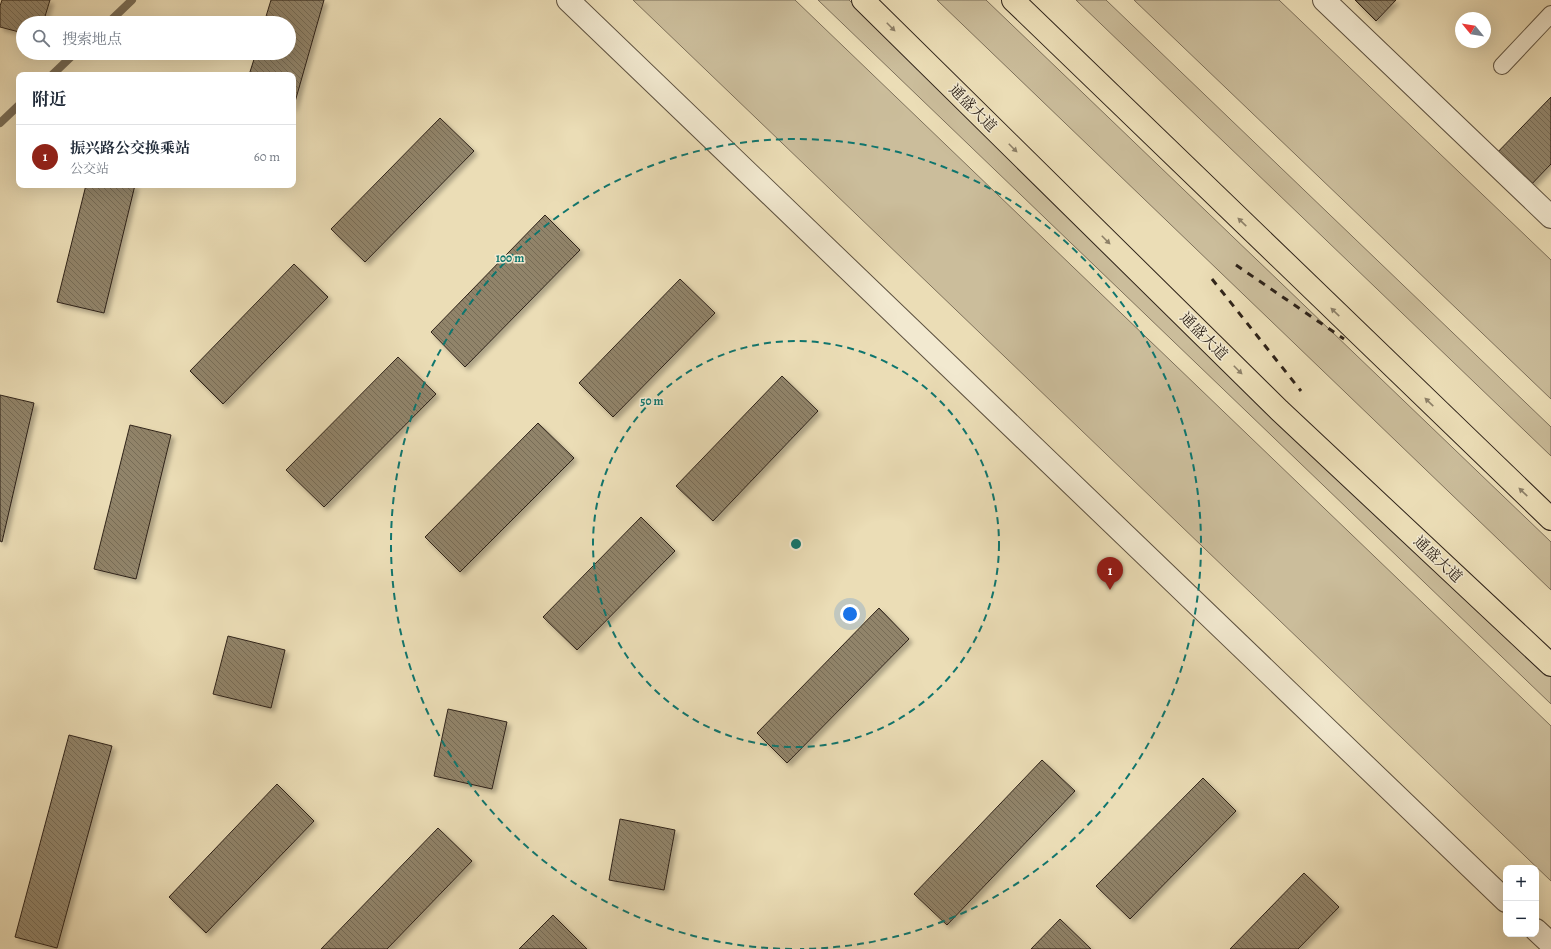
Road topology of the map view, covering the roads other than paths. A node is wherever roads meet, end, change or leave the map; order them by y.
1 (568, 0) edge
2 (863, 0) edge
3 (1013, 0) edge
4 (1324, 0) edge
5 (1551, 14) edge
6 (1502, 66) dead end
7 (1551, 217) edge
8 (1551, 519) edge
9 (1551, 665) edge
10 (1503, 898) edge
11 (1539, 933) edge
12 (1551, 944) edge

1 - 10 street
2 -> 9 main road, 通盛大道
8 -> 3 main road
4 - 7 street
5 - 6 lane
11 - 12 street

